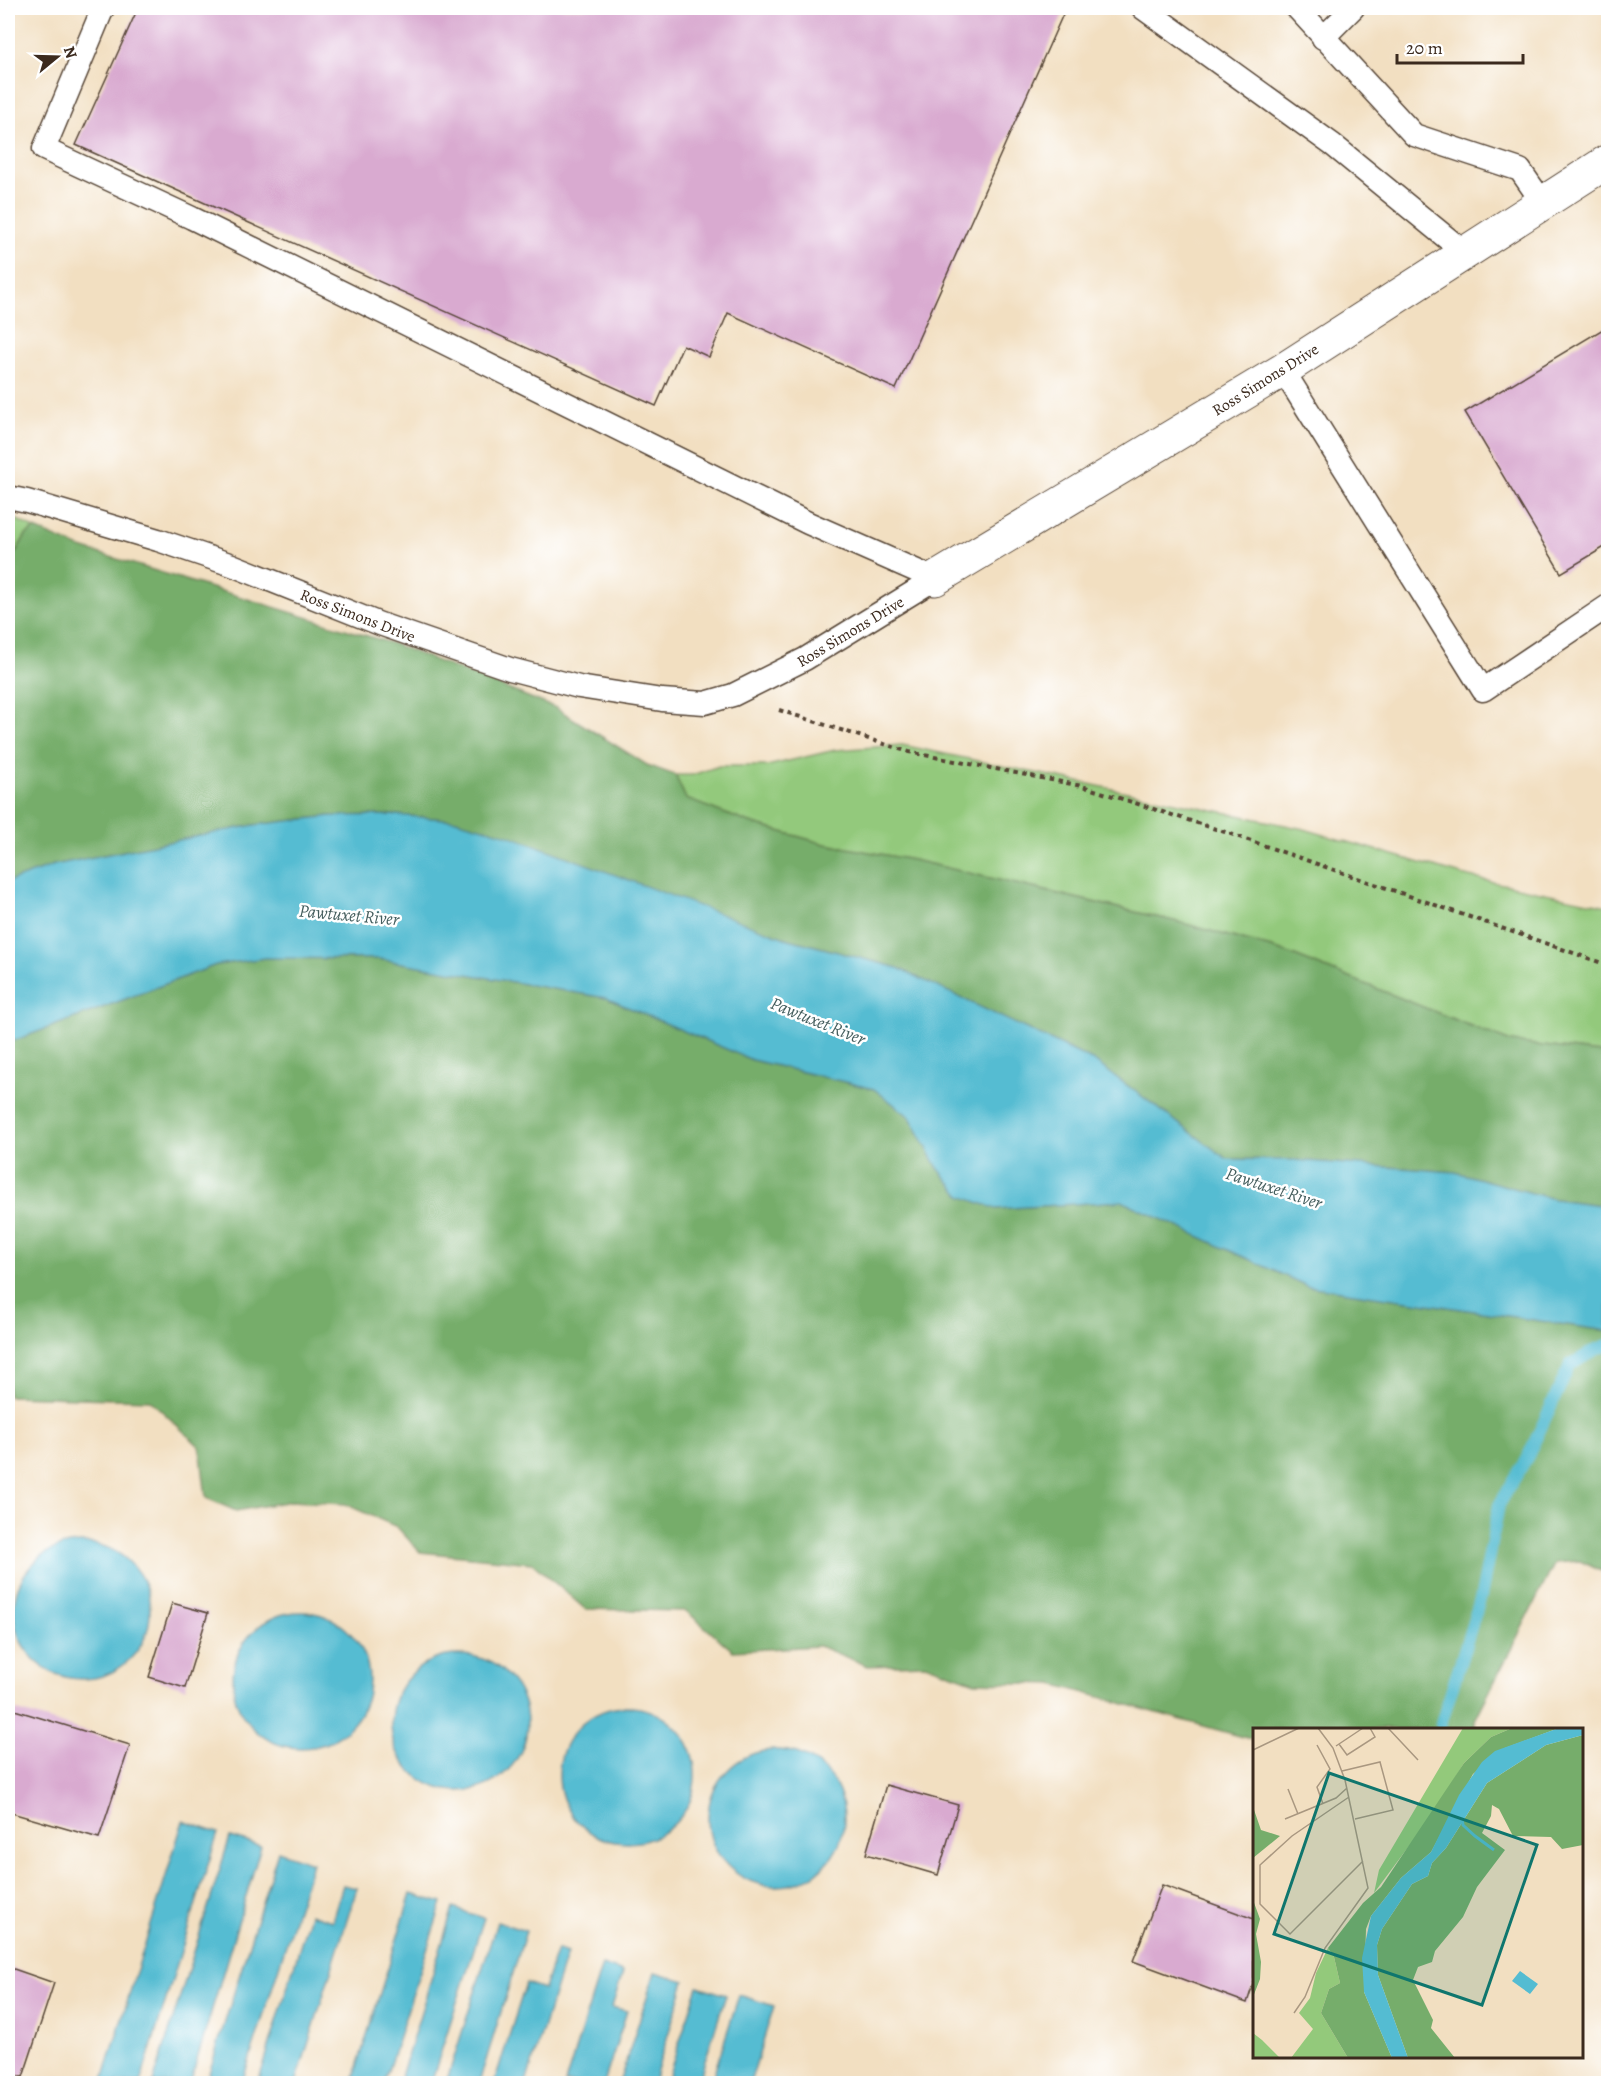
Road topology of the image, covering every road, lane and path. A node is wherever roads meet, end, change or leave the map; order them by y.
1 (103, 8) edge
2 (1143, 8) edge
3 (1297, 8) edge
4 (1353, 8) edge
5 (1323, 38) junction
6 (1608, 161) edge
7 (1543, 203) junction
8 (1464, 252) junction
9 (1283, 370) junction
10 (8, 497) edge
11 (935, 579) junction
12 (1608, 606) edge
13 (733, 695) junction
14 (1608, 965) edge

1 - 11 lane
2 - 8 lane
3 - 5 lane
4 - 5 lane
5 - 7 lane
6 - 7 street, Ross Simons Drive
7 - 8 street, Ross Simons Drive
8 - 9 street, Ross Simons Drive
9 - 11 street, Ross Simons Drive
9 - 12 lane
10 - 13 lane, Ross Simons Drive
11 - 13 lane, Ross Simons Drive
13 - 14 path

